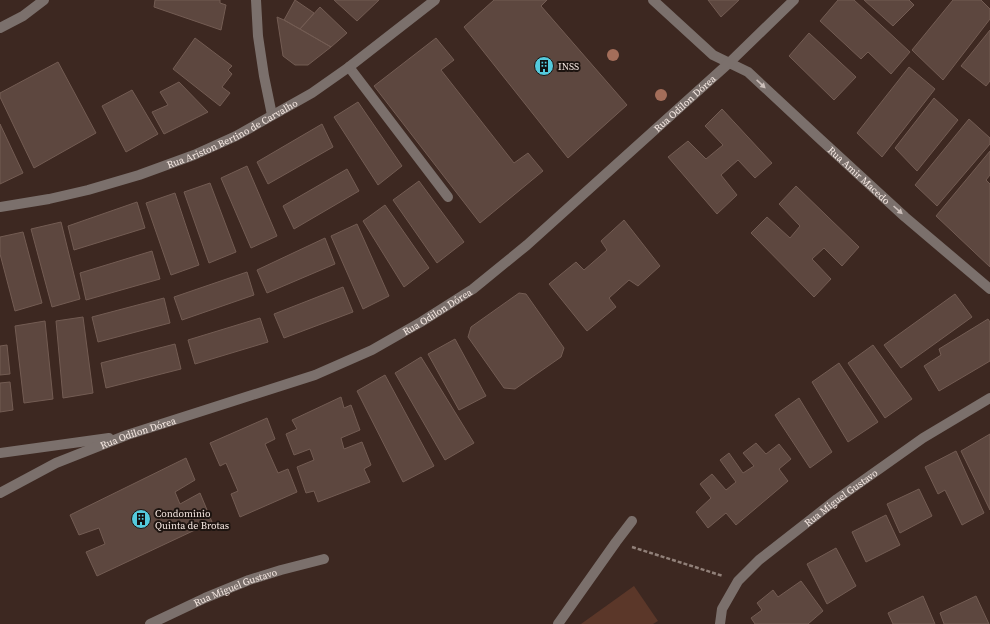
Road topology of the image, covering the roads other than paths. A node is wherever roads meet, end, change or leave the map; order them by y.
1 (44, 0) edge
2 (256, 0) edge
3 (435, 0) edge
4 (653, 0) edge
5 (794, 0) edge
6 (0, 28) edge
7 (729, 63) junction
8 (350, 67) junction
9 (272, 115) junction
10 (448, 197) dead end
11 (0, 207) edge
12 (990, 289) edge
13 (990, 398) edge
14 (127, 435) junction
15 (0, 453) edge
16 (0, 493) edge
17 (632, 521) dead end
18 (324, 559) dead end
19 (150, 624) edge
20 (558, 624) edge
21 (720, 624) edge

1 - 6 street
2 - 9 street
3 - 8 street, Rua Ariston Bertino de Carvalho
4 - 7 street, Rua Amir Macedo
5 - 7 street, Rua Odilon Dórea
7 -> 12 street, Rua Amir Macedo
7 - 14 street, Rua Odilon Dórea
8 - 9 street, Rua Ariston Bertino de Carvalho
8 - 10 street
9 - 11 street, Rua Ariston Bertino de Carvalho
13 - 21 street, Rua Miguel Gustavo
14 - 15 street
14 - 16 street, Rua Odilon Dórea
17 - 20 street
18 - 19 street, Rua Miguel Gustavo

